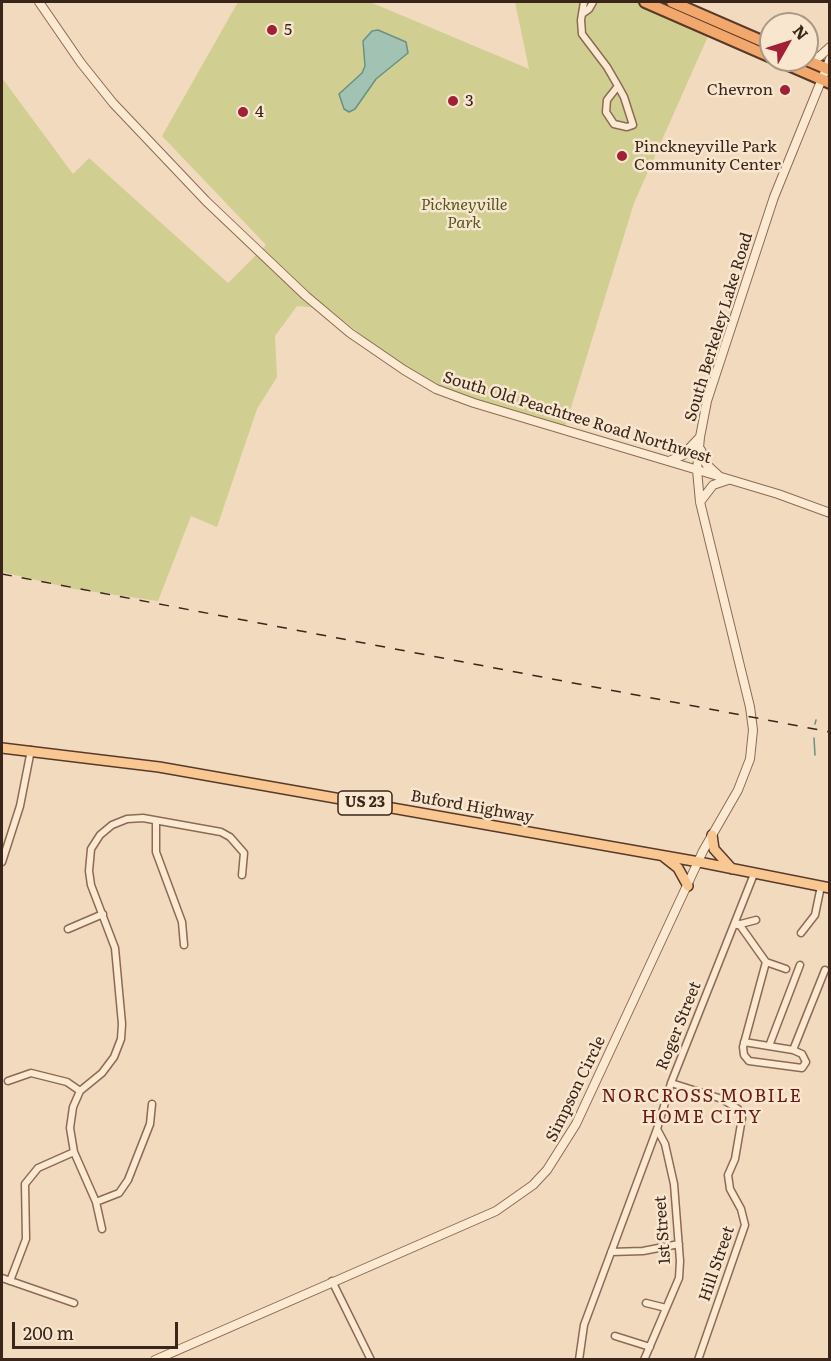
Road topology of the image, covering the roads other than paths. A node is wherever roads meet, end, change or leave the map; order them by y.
1 (39, 2) edge
2 (584, 2) edge
3 (593, 2) edge
4 (645, 2) edge
5 (672, 2) edge
6 (582, 15) junction
7 (759, 40) edge
8 (759, 52) edge
9 (829, 66) edge
10 (804, 72) edge
11 (826, 82) edge
12 (618, 86) junction
13 (700, 440) junction
14 (668, 461) junction
15 (678, 464) junction
16 (697, 470) junction
17 (725, 479) junction
18 (698, 486) junction
19 (700, 502) junction
20 (830, 513) edge
21 (752, 717) joint
22 (2, 748) edge
23 (31, 750) junction
24 (156, 821) junction
25 (712, 836) junction
26 (662, 855) junction
27 (2, 862) edge
28 (699, 862) junction
29 (732, 869) junction
30 (753, 873) junction
31 (242, 875) dead end
32 (688, 886) junction
33 (825, 887) edge
34 (103, 914) junction
35 (756, 920) dead end
36 (736, 925) junction
37 (68, 929) dead end
38 (801, 933) dead end
39 (184, 945) dead end
40 (766, 962) junction
41 (800, 965) dead end
42 (786, 969) dead end
43 (825, 970) dead end
44 (744, 1042) junction
45 (769, 1046) junction
46 (793, 1050) junction
47 (8, 1081) dead end
48 (671, 1083) junction
49 (80, 1091) junction
50 (152, 1104) dead end
51 (657, 1129) junction
52 (74, 1152) junction
53 (96, 1202) junction
54 (102, 1229) dead end
55 (679, 1244) junction
56 (611, 1252) junction
57 (2, 1278) edge
58 (10, 1281) junction
59 (332, 1281) junction
60 (74, 1303) dead end
61 (646, 1303) dead end
62 (666, 1308) junction
63 (615, 1336) dead end
64 (650, 1347) junction
65 (644, 1358) edge
66 (155, 1359) edge
67 (371, 1359) edge
68 (580, 1359) edge
69 (698, 1359) edge

1 - 14 street, South Old Peachtree Road Northwest
2 - 6 street
3 - 6 street
4 - 8 highway
5 - 7 highway
6 - 12 street
9 - 11 street, South Berkeley Lake Road
10 - 11 highway
11 - 13 street, South Berkeley Lake Road
12 - 12 street
13 - 14 street
13 - 16 street, South Berkeley Lake Road
13 - 17 street
14 - 15 street, South Old Peachtree Road Northwest
15 - 16 street, South Old Peachtree Road Northwest
15 - 18 street
16 - 17 street, South Old Peachtree Road Northwest
16 - 18 street, South Berkeley Lake Road
17 - 19 street
17 - 20 street, South Old Peachtree Road Northwest
18 - 19 street, South Berkeley Lake Road
19 - 21 street, South Berkeley Lake Road
21 - 25 street, Simpson Circle
22 - 23 main road, Buford Highway / US 23
23 - 26 main road, Buford Highway / US 23
23 - 27 street
24 - 31 street
24 - 34 street
24 - 39 street
25 - 28 street, Simpson Circle
25 - 29 main road
26 - 28 main road, Buford Highway / US 23
26 - 32 main road
28 - 29 main road, Buford Highway / US 23
28 - 32 street, Simpson Circle
29 - 30 main road, Buford Highway / US 23
30 - 33 main road, Buford Highway / US 23
30 - 36 street, Roger Street
32 - 59 street, Simpson Circle
33 - 38 street
34 - 37 street
34 - 49 street
35 - 36 street
36 - 40 street
36 - 48 street, Roger Street
40 - 42 street
40 - 44 street
41 - 45 street
43 - 46 street
44 - 45 street
44 - 46 street
45 - 46 street
47 - 49 street
48 - 51 street, Roger Street
48 - 69 street, Hill Street
49 - 52 street
50 - 53 street
51 - 55 street, 1st Street
51 - 56 street, Roger Street
52 - 53 street
52 - 58 street
53 - 54 street
55 - 56 street
55 - 62 street, 1st Street
56 - 68 street, Roger Street
57 - 58 street
58 - 60 street
59 - 66 street, Simpson Circle
59 - 67 street
61 - 62 street
62 - 64 street, 1st Street
63 - 64 street
64 - 65 street, 1st Street

